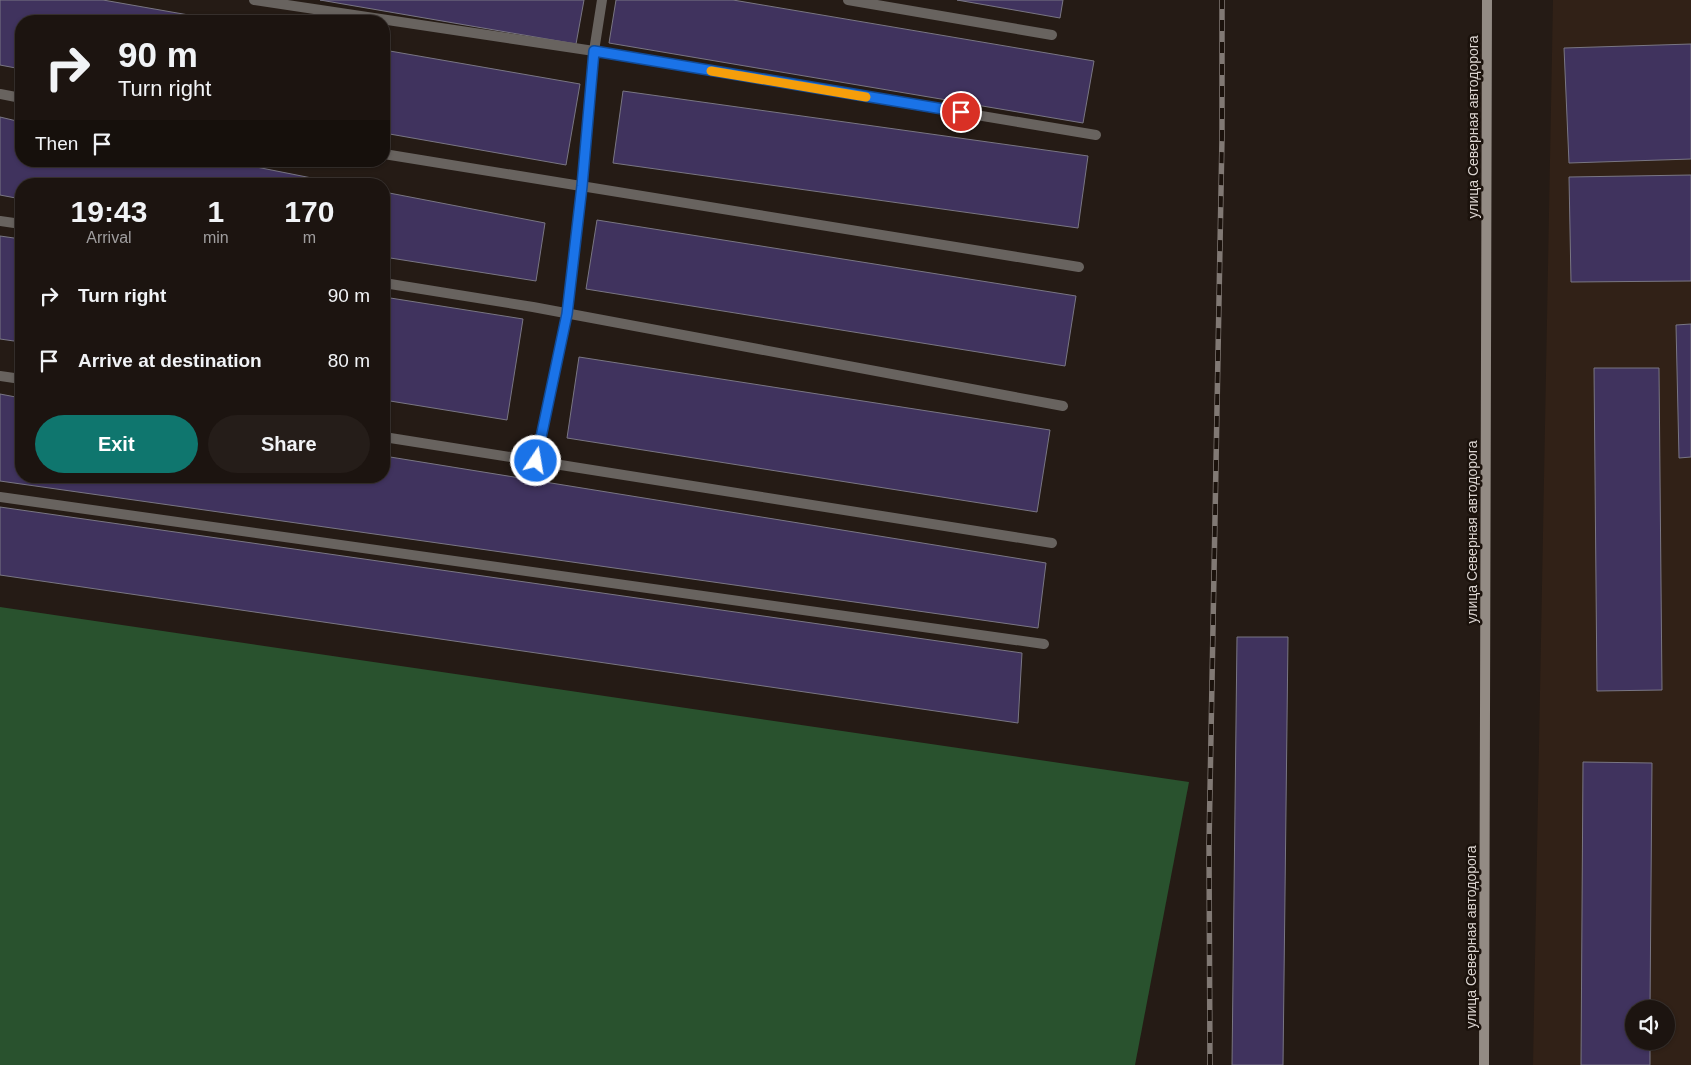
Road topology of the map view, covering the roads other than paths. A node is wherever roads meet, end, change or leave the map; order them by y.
1 (254, 0) edge
2 (602, 0) edge
3 (848, 0) edge
4 (1487, 0) edge
5 (354, 15) edge
6 (390, 20) edge
7 (1052, 35) dead end
8 (594, 51) junction
9 (0, 94) edge
10 (15, 97) edge
11 (1096, 135) dead end
12 (390, 155) edge
13 (582, 186) junction
14 (0, 221) edge
15 (15, 223) edge
16 (1079, 267) dead end
17 (390, 284) edge
18 (567, 314) junction
19 (0, 376) edge
20 (15, 378) edge
21 (1063, 406) dead end
22 (390, 438) edge
23 (536, 461) junction
24 (0, 497) edge
25 (1052, 543) dead end
26 (1044, 644) dead end
27 (1484, 1065) edge

1 - 5 lane
2 - 8 lane
3 - 7 lane
4 - 27 main road, улица Северная автодорога
6 - 8 lane
8 - 11 lane
8 - 13 lane
9 - 10 lane
12 - 13 lane
13 - 16 lane
13 - 18 lane
14 - 15 lane
17 - 18 lane
18 - 21 lane
18 - 23 lane
19 - 20 lane
22 - 23 lane
23 - 25 lane
24 - 26 lane

